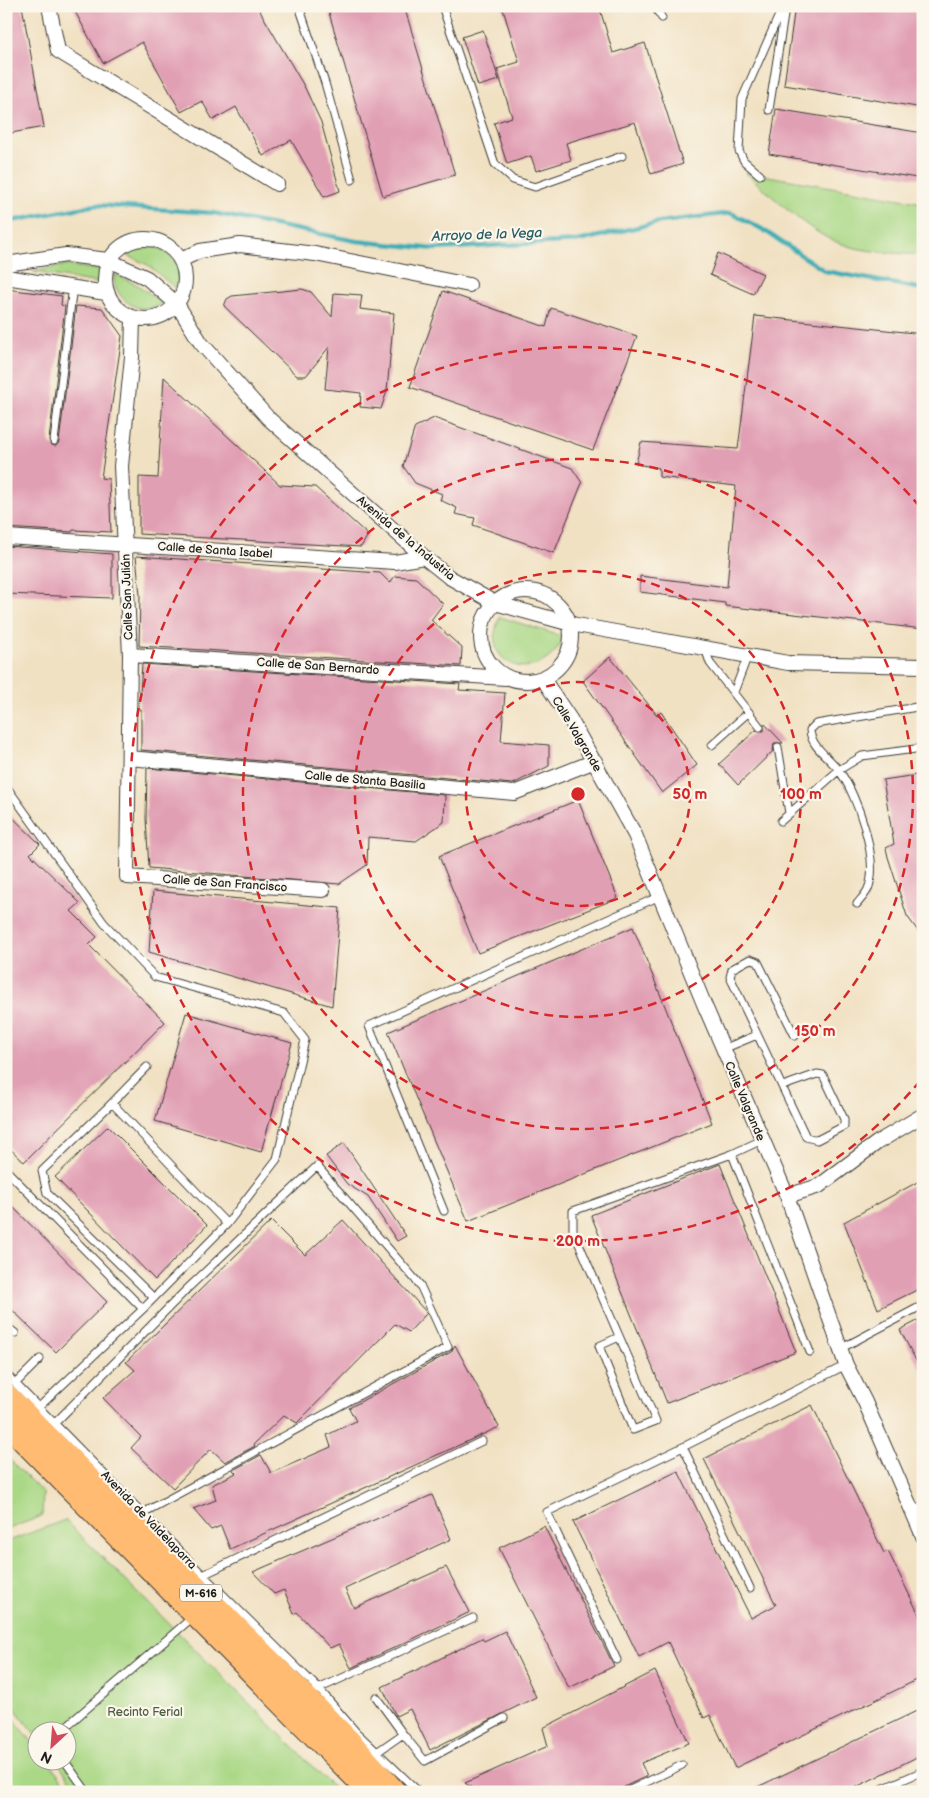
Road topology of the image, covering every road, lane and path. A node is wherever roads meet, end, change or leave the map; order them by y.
1 (49, 6) edge
2 (300, 6) edge
3 (442, 6) edge
4 (654, 6) edge
5 (784, 6) edge
6 (662, 18) dead end
7 (769, 110) dead end
8 (622, 156) dead end
9 (760, 175) dead end
10 (352, 180) dead end
11 (277, 184) dead end
12 (108, 260) junction
13 (181, 260) junction
14 (6, 264) edge
15 (6, 277) edge
16 (469, 285) dead end
17 (73, 286) junction
18 (106, 293) junction
19 (177, 304) junction
20 (133, 318) junction
21 (54, 441) dead end
22 (6, 537) edge
23 (125, 544) junction
24 (424, 557) junction
25 (495, 603) junction
26 (571, 624) junction
27 (705, 647) junction
28 (130, 655) junction
29 (748, 655) junction
30 (923, 666) edge
31 (506, 678) junction
32 (543, 679) junction
33 (734, 692) junction
34 (923, 706) edge
35 (749, 712) junction
36 (760, 727) dead end
37 (712, 746) dead end
38 (778, 747) dead end
39 (923, 748) edge
40 (129, 758) junction
41 (595, 761) junction
42 (839, 770) junction
43 (6, 786) edge
44 (789, 813) junction
45 (781, 821) dead end
46 (128, 877) joint
47 (324, 890) dead end
48 (660, 896) junction
49 (857, 904) dead end
50 (757, 1035) junction
51 (795, 1036) dead end
52 (723, 1049) junction
53 (146, 1067) dead end
54 (783, 1086) junction
55 (112, 1103) junction
56 (923, 1115) edge
57 (762, 1140) junction
58 (732, 1154) junction
59 (6, 1170) edge
60 (787, 1196) junction
61 (444, 1210) dead end
62 (227, 1224) junction
63 (154, 1298) junction
64 (923, 1305) edge
65 (143, 1309) junction
66 (6, 1326) edge
67 (14, 1333) dead end
68 (620, 1337) junction
69 (839, 1349) junction
70 (810, 1352) dead end
71 (40, 1360) dead end
72 (846, 1365) junction
73 (6, 1374) edge
74 (11, 1390) edge
75 (40, 1407) junction
76 (6, 1422) edge
77 (55, 1423) junction
78 (482, 1441) dead end
79 (683, 1448) junction
80 (918, 1508) edge
81 (143, 1513) junction
82 (923, 1536) edge
83 (203, 1575) junction
84 (750, 1588) dead end
85 (196, 1614) junction
86 (473, 1618) dead end
87 (258, 1627) junction
88 (617, 1660) dead end
89 (268, 1661) junction
90 (310, 1692) junction
91 (376, 1697) dead end
92 (504, 1718) dead end
93 (74, 1720) edge
94 (403, 1734) junction
95 (377, 1752) junction
96 (682, 1764) dead end
97 (71, 1770) edge
98 (923, 1771) edge
99 (87, 1792) edge
100 (371, 1792) edge
101 (394, 1792) edge
102 (420, 1792) edge
103 (626, 1792) edge
104 (875, 1792) edge

1 - 11 street
2 - 10 lane
3 - 8 lane
4 - 6 lane
5 - 7 lane
5 - 9 lane
12 - 13 street
12 - 14 street, Avenida de la Industria
12 - 18 street
12 - 19 street, Avenida de la Industria
13 - 16 street
13 - 19 street
15 - 17 street
17 - 18 street
17 - 21 lane
18 - 20 street
19 - 20 street
19 - 24 street, Avenida de la Industria
20 - 23 street, Calle San Julián
22 - 23 street, Calle de Santa Isabel
23 - 24 street, Calle de Santa Isabel
23 - 28 street, Calle San Julián
24 - 25 street, Avenida de la Industria
25 - 26 street, Avenida de la Industria
25 - 26 street
25 - 31 street
26 - 27 street, Avenida de la Industria
26 - 32 street
27 - 29 street, Avenida de la Industria
27 - 33 lane
28 - 31 street, Calle de San Bernardo
28 - 40 street, Calle San Julián
29 - 30 street, Avenida de la Industria
29 - 33 lane
31 - 32 street
32 - 41 street, Calle Valgrande
33 - 35 lane
34 - 42 lane
35 - 36 lane
35 - 37 lane
38 - 44 lane
39 - 42 lane
40 - 41 street, Calle de Stanta Basilia
40 - 46 street, Calle San Julián
41 - 48 street, Calle Valgrande
42 - 44 lane
42 - 49 lane
43 - 62 lane
44 - 45 lane
46 - 47 street, Calle de San Francisco
48 - 52 street, Calle Valgrande
48 - 61 lane
50 - 51 lane
50 - 52 lane
50 - 54 lane
52 - 57 street, Calle Valgrande
53 - 55 lane
54 - 54 lane
55 - 62 lane
55 - 63 lane
56 - 60 street
57 - 58 lane
57 - 60 street, Calle Valgrande
58 - 68 lane
58 - 70 lane
59 - 65 lane
60 - 69 street, Calle Valgrande
62 - 63 lane
63 - 65 lane
64 - 69 lane
65 - 75 lane
66 - 67 lane
68 - 68 lane
69 - 72 street, Calle Valgrande
71 - 74 lane
72 - 79 lane
72 - 80 street, Calle Valgrande
73 - 74 lane, Avenida de Valdelaparra
74 - 75 lane, Avenida de Valdelaparra
74 - 89 highway, Avenida de Valdelaparra / M-616
75 - 77 lane, Avenida de Valdelaparra
76 - 85 highway, M-616
77 - 81 lane, Avenida de Valdelaparra
77 - 81 lane
78 - 83 lane
79 - 84 lane
79 - 88 lane
80 - 82 street, Calle Valgrande
81 - 83 lane, Avenida de Valdelaparra
83 - 87 lane, Avenida de Valdelaparra
85 - 93 lane
85 - 100 highway, M-616
86 - 90 lane
87 - 89 highway
87 - 90 lane, Avenida de Valdelaparra
89 - 90 highway, Avenida de Valdelaparra / M-616
90 - 95 lane, Avenida de Valdelaparra
90 - 101 highway, Avenida de Valdelaparra / M-616
91 - 94 lane
92 - 94 lane
94 - 95 lane
95 - 102 lane, Avenida de Valdelaparra
96 - 103 lane
97 - 99 lane
98 - 104 lane

